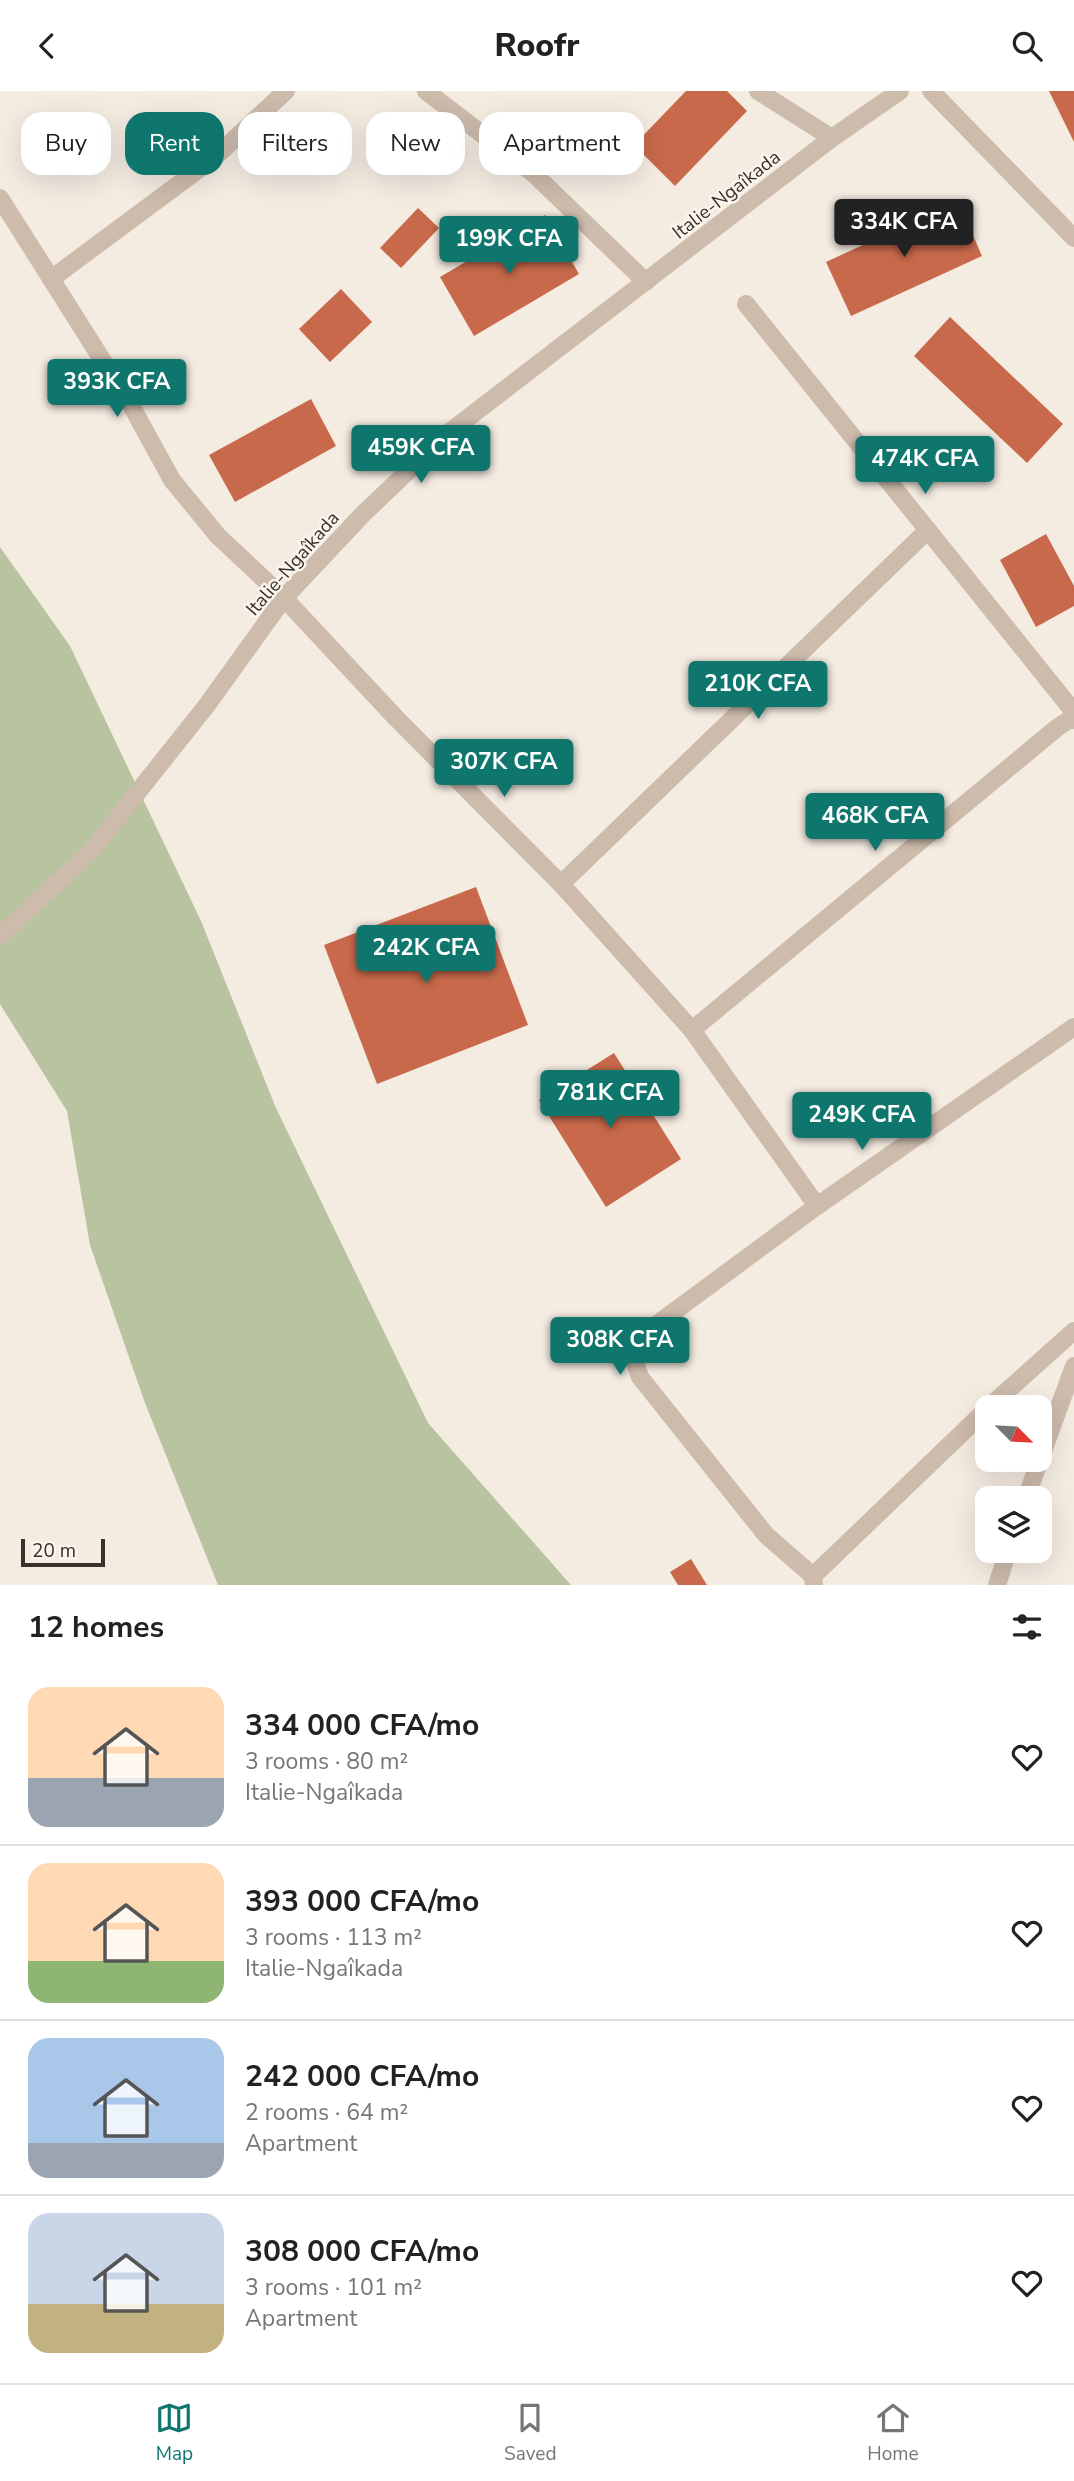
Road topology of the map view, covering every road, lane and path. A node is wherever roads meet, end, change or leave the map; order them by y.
1 (286, 91) edge
2 (426, 91) edge
3 (758, 91) edge
4 (900, 91) edge
5 (931, 91) edge
6 (832, 138) junction
7 (0, 198) edge
8 (1074, 238) edge
9 (51, 279) junction
10 (646, 282) junction
11 (746, 304) dead end
12 (928, 530) junction
13 (284, 598) junction
14 (1074, 712) edge
15 (1074, 720) edge
16 (561, 884) junction
17 (0, 936) edge
18 (1074, 1027) edge
19 (692, 1030) junction
20 (817, 1206) junction
21 (1074, 1331) edge
22 (1074, 1366) edge
23 (1003, 1395) edge
24 (975, 1421) edge
25 (1030, 1486) edge
26 (1004, 1563) edge
27 (813, 1581) edge
28 (997, 1585) edge

1 - 9 street
2 - 10 street
3 - 6 street
4 - 6 street, Italie-Ngaîkada
5 - 8 street
6 - 10 street, Italie-Ngaîkada
7 - 9 street
9 - 13 street
10 - 13 street, Italie-Ngaîkada
11 - 12 street
12 - 14 street
12 - 16 street
13 - 16 street
13 - 17 street, Italie-Ngaîkada
15 - 19 street
16 - 19 street
18 - 20 street
19 - 20 street
20 - 27 street
21 - 23 street
22 - 25 street
24 - 27 street
26 - 28 street

